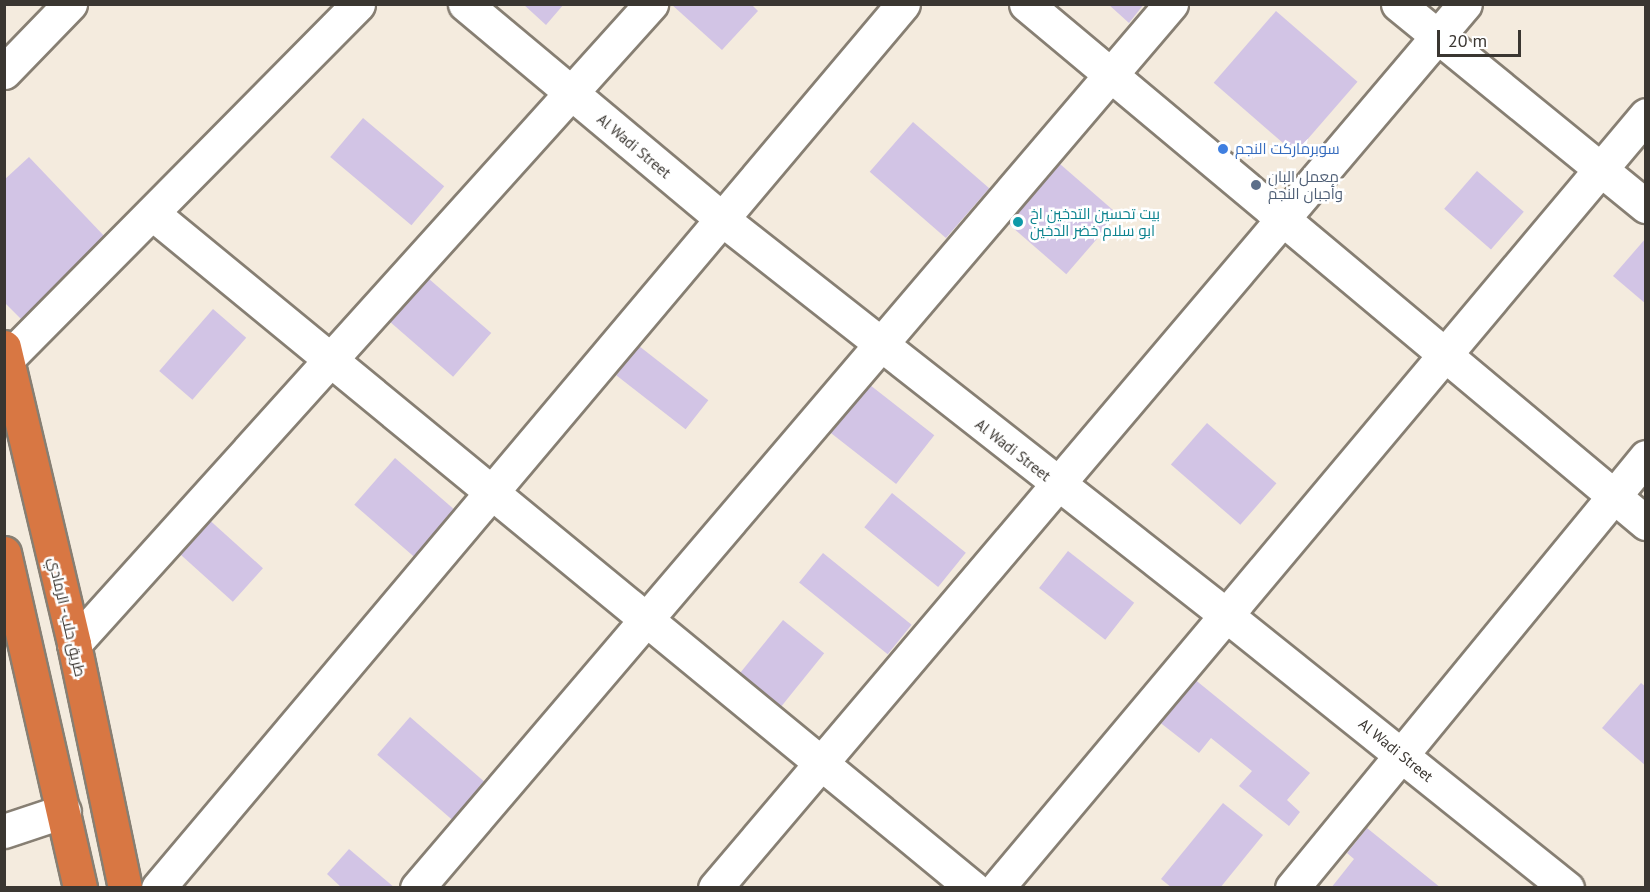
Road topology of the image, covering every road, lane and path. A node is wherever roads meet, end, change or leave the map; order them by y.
1 (70, 4) edge
2 (358, 4) edge
3 (465, 4) edge
4 (651, 4) edge
5 (903, 4) edge
6 (1026, 4) edge
7 (1171, 4) edge
8 (1398, 4) edge
9 (1465, 4) edge
10 (1438, 37) junction
11 (4, 72) edge
12 (1111, 75) junction
13 (571, 93) junction
14 (1646, 115) edge
15 (1600, 169) junction
16 (1646, 206) edge
17 (152, 213) junction
18 (722, 219) junction
19 (1283, 219) junction
20 (880, 345) junction
21 (6, 353) edge
22 (1444, 355) junction
23 (331, 360) junction
24 (1646, 457) edge
25 (1058, 485) junction
26 (492, 492) junction
27 (1613, 496) junction
28 (1646, 523) edge
29 (4, 553) edge
30 (11, 613) edge
31 (1226, 615) junction
32 (646, 619) junction
33 (74, 644) junction
34 (1401, 754) junction
35 (821, 763) junction
36 (64, 811) junction
37 (4, 831) edge
38 (80, 888) edge
39 (125, 888) edge
40 (158, 888) edge
41 (417, 888) edge
42 (716, 888) edge
43 (973, 888) edge
44 (997, 888) edge
45 (1292, 888) edge
46 (1568, 888) edge

1 - 11 street
2 - 17 street
3 - 13 street, Al Wadi Street
4 - 13 street
5 - 18 street
6 - 12 street
7 - 12 street
8 - 10 street
9 - 10 street
10 - 15 street
10 - 19 street
12 - 19 street
12 - 20 street
13 - 18 street, Al Wadi Street
13 - 23 street
14 - 15 street
15 - 16 street
15 - 22 street
17 - 21 street
17 - 23 street
18 - 20 street, Al Wadi Street
18 - 26 street
19 - 22 street
19 - 25 street
20 - 25 street, Al Wadi Street
20 - 32 street
21 - 33 highway, طريق حلب - الرمادي
22 - 27 street
22 - 31 street
23 - 26 street
23 - 33 street
24 - 27 street
25 - 31 street, Al Wadi Street
25 - 35 street
26 - 32 street
26 - 40 street
27 - 28 street
27 - 34 street
29 - 30 highway
30 - 36 highway
31 - 34 street, Al Wadi Street
31 - 44 street
32 - 35 street
32 - 41 street
33 - 39 highway, طريق حلب - الرمادي
34 - 45 street
34 - 46 street, Al Wadi Street
35 - 42 street
35 - 43 street
36 - 37 street
36 - 38 highway

